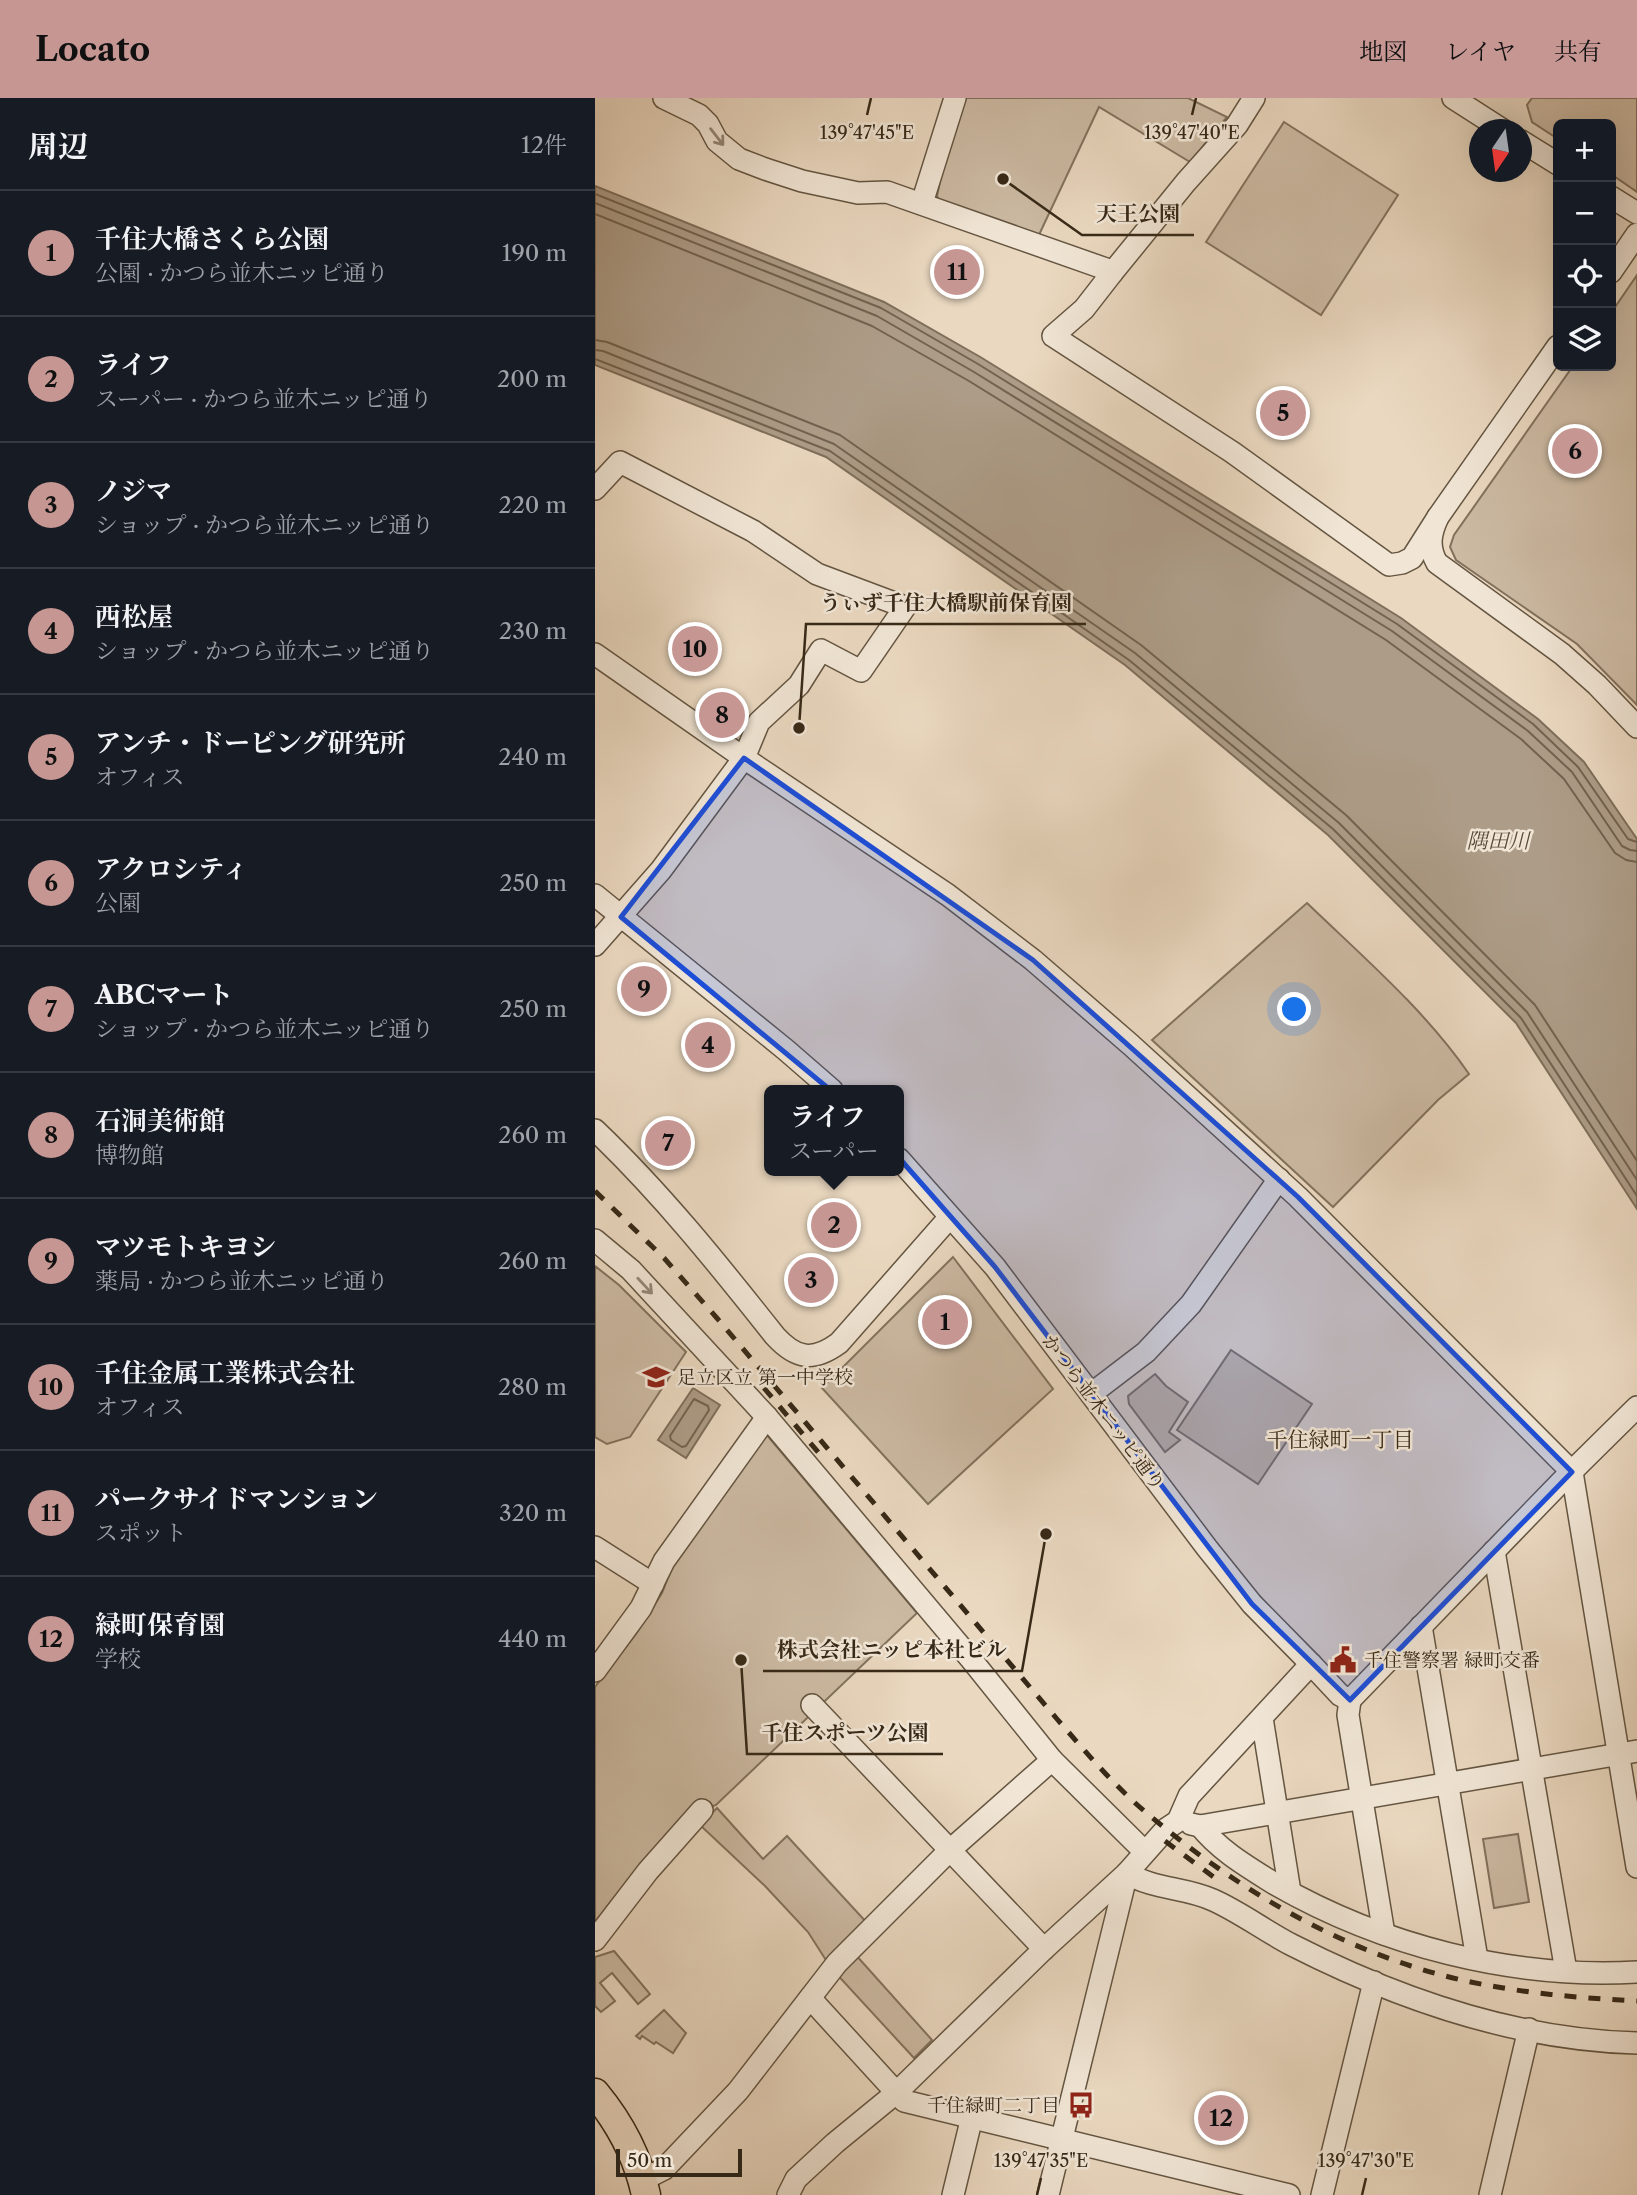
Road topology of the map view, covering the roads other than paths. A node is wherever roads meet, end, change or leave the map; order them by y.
1 (664, 98) edge
2 (955, 98) edge
3 (1254, 98) edge
4 (1453, 98) edge
5 (1486, 119) edge
6 (1532, 148) edge
7 (1553, 161) edge
8 (1616, 200) edge
9 (924, 204) junction
10 (1637, 213) edge
11 (1637, 234) edge
12 (1616, 265) edge
13 (1112, 273) junction
14 (1553, 353) edge
15 (595, 489) edge
16 (1438, 517) junction
17 (595, 654) edge
18 (1637, 727) edge
19 (744, 758) junction
20 (595, 895) edge
21 (621, 916) junction
22 (595, 945) edge
23 (826, 1085) edge
24 (595, 1130) edge
25 (904, 1165) edge
26 (1279, 1180) junction
27 (949, 1218) junction
28 (595, 1240) edge
29 (1091, 1394) junction
30 (1637, 1407) edge
31 (767, 1417) junction
32 (1572, 1472) junction
33 (595, 1547) edge
34 (1493, 1551) junction
35 (653, 1584) junction
36 (1421, 1626) junction
37 (1311, 1664) junction
38 (595, 1671) edge
39 (1350, 1700) junction
40 (812, 1705) dead end
41 (1262, 1718) junction
42 (1628, 1753) edge
43 (1052, 1760) junction
44 (1531, 1769) junction
45 (1447, 1783) junction
46 (1362, 1799) junction
47 (702, 1810) dead end
48 (1278, 1813) junction
49 (1178, 1821) junction
50 (1200, 1826) junction
51 (949, 1851) junction
52 (1145, 1852) junction
53 (1637, 1867) edge
54 (1127, 1873) junction
55 (1290, 1892) junction
56 (1384, 1934) junction
57 (595, 1940) edge
58 (1044, 1949) junction
59 (1477, 1959) junction
60 (1566, 1971) junction
61 (1637, 1972) edge
62 (1374, 1982) junction
63 (810, 1998) junction
64 (1529, 2029) junction
65 (1637, 2043) edge
66 (595, 2093) edge
67 (896, 2093) junction
68 (972, 2118) junction
69 (1061, 2140) junction
70 (644, 2187) edge
71 (788, 2195) edge
72 (953, 2195) edge
73 (1048, 2195) edge
74 (1289, 2195) edge
75 (1322, 2195) edge
76 (1490, 2195) edge

1 -> 9 street
2 - 9 street
3 - 13 street
4 - 5 street
6 - 7 street
8 - 10 street
9 - 13 street
11 - 12 street
13 - 16 street
14 - 16 street
15 - 19 street
16 - 18 street
17 - 19 street
19 - 21 street
19 - 26 street
20 - 21 street
21 - 22 street
21 - 23 street
24 - 27 street
25 - 27 street, かつら並木ニッピ通り
26 - 29 street
26 - 32 street
27 - 29 street, かつら並木ニッピ通り
28 -> 31 street
29 - 37 street, かつら並木ニッピ通り
30 - 32 street
31 - 35 street
31 - 43 street
32 - 34 street
32 - 42 street
33 - 35 street
34 - 36 street
34 - 44 street
35 - 38 street
36 - 39 street
36 - 45 street
37 - 39 street, かつら並木ニッピ通り
37 - 41 street
39 - 46 street
40 - 51 street
41 - 48 street
41 - 49 street
42 - 44 street
42 - 53 street
43 - 51 street
43 - 52 street
44 - 45 street
44 - 60 street
45 - 46 street
45 - 59 street
46 - 48 street
46 - 56 street
47 - 57 street
48 - 50 street
48 - 55 street
49 - 50 street
49 - 52 street
50 - 55 street
51 - 58 street
51 - 63 street
52 - 54 street
54 - 58 street
54 - 62 street
54 - 69 street
55 - 56 street
56 - 59 street
58 - 67 street
59 - 60 street
60 - 61 street
62 - 64 street
62 - 75 street
63 - 67 street
63 - 70 street
64 - 65 street
64 - 76 street
66 - 70 main road
67 - 68 street
67 - 71 street
68 - 69 street
68 - 72 street
69 - 73 street
69 - 74 street

